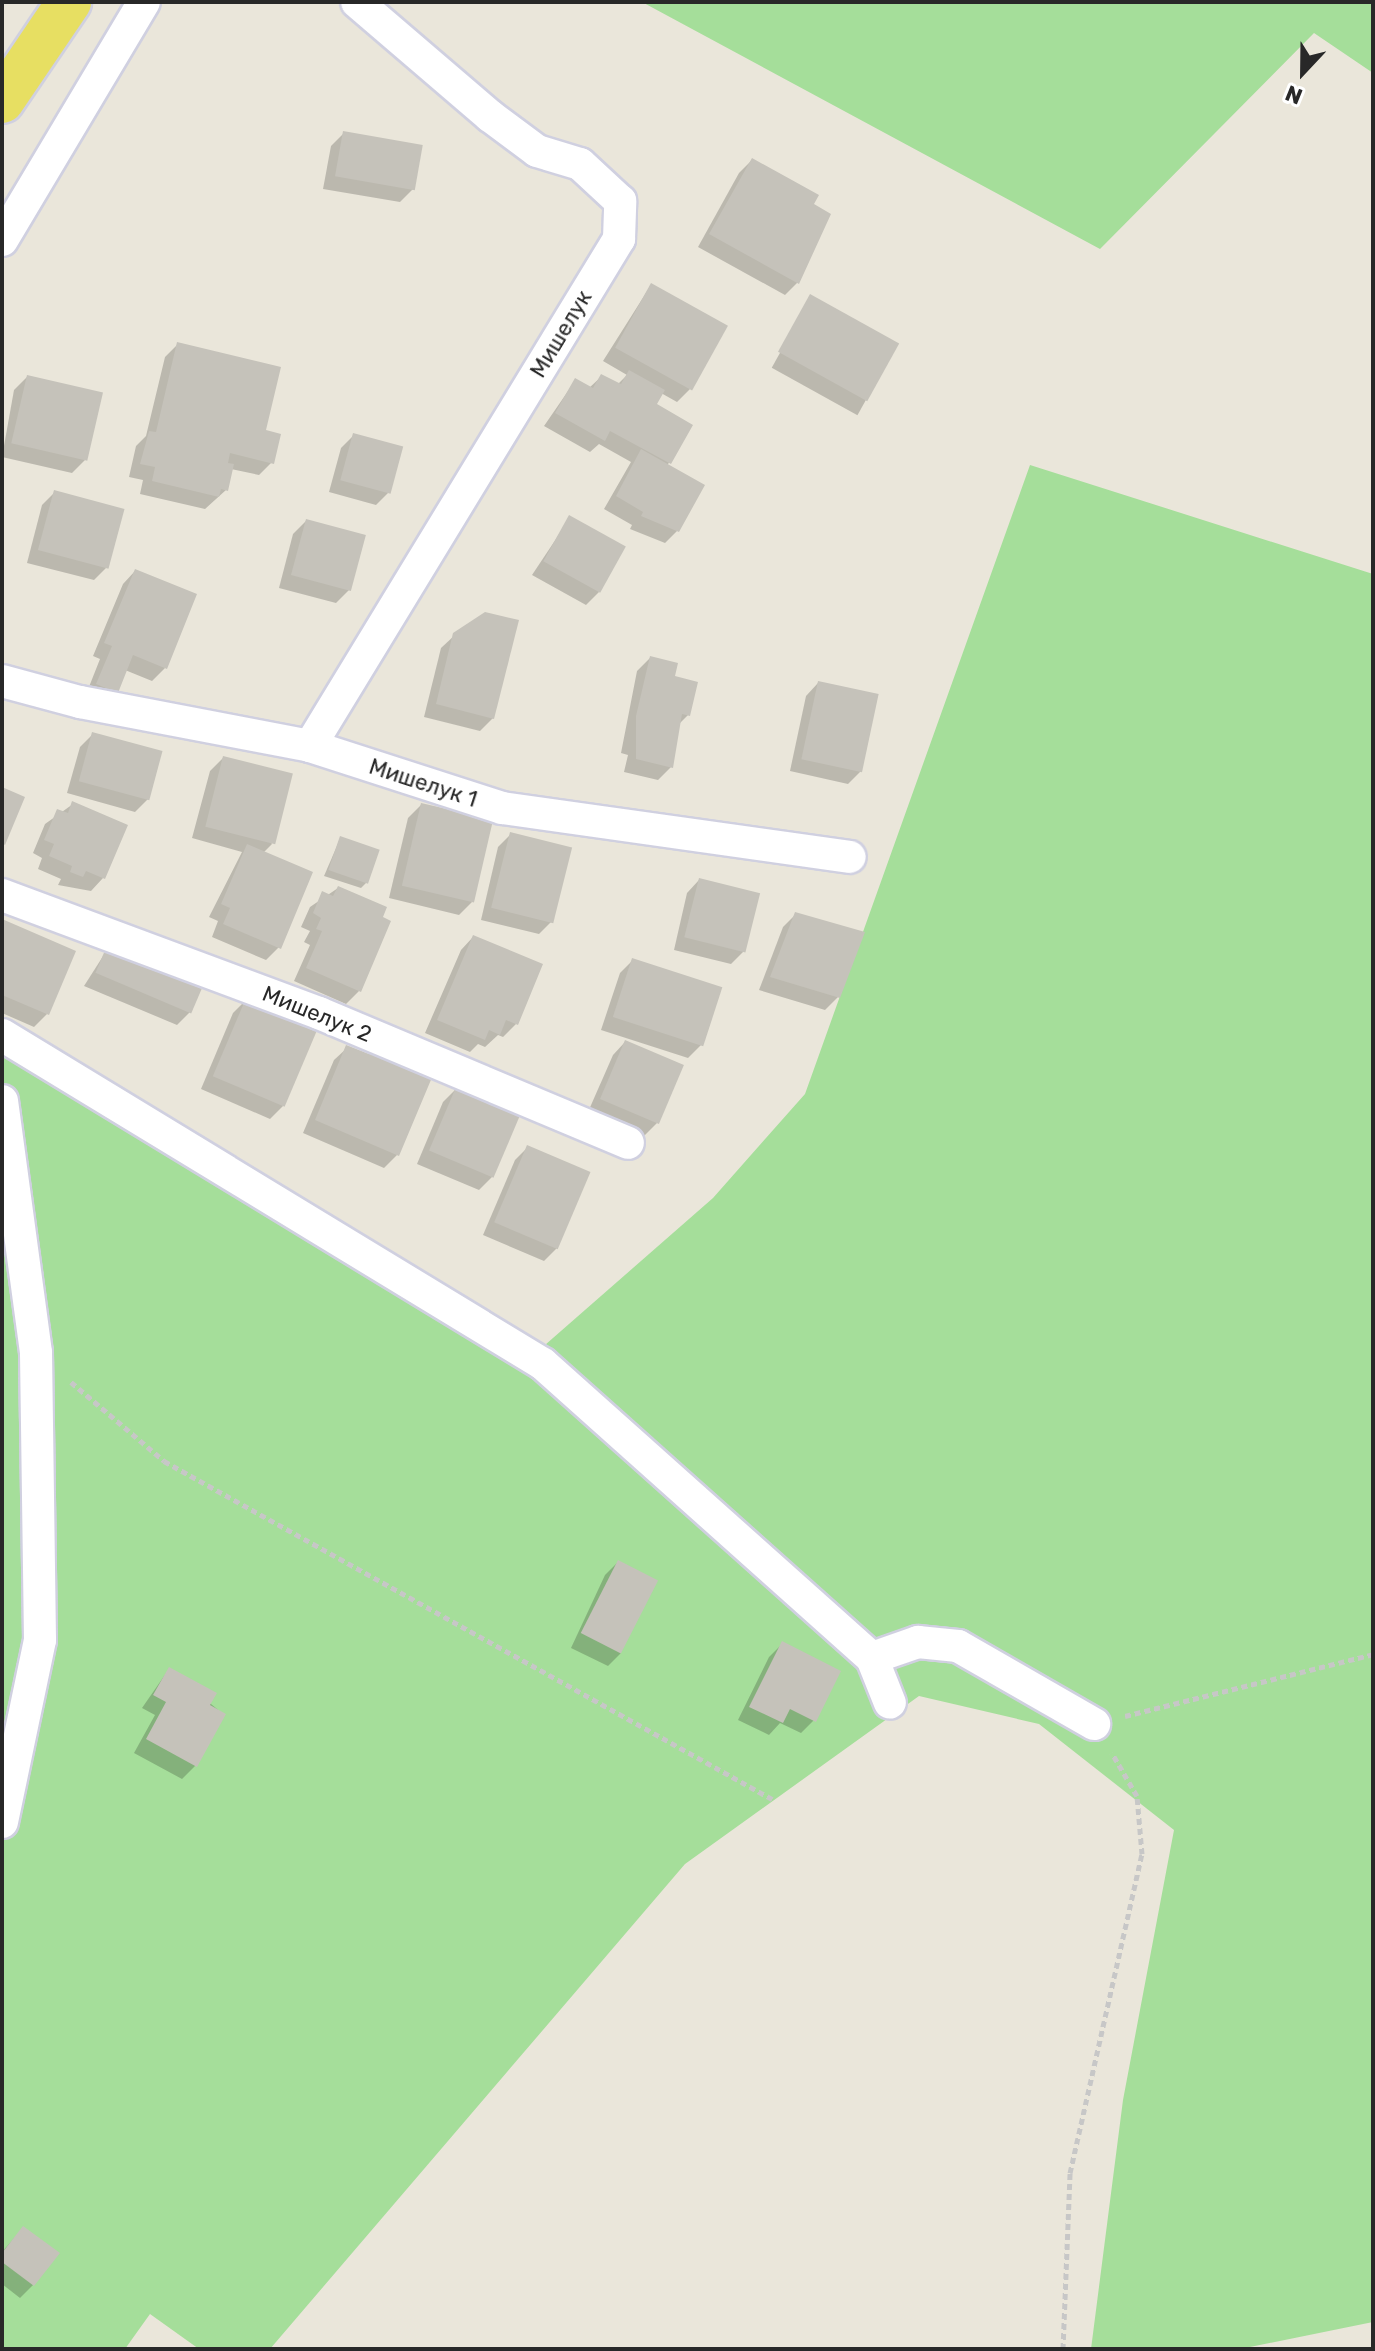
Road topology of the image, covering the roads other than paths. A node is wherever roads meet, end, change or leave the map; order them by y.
1 (69, 2) edge
2 (144, 2) edge
3 (357, 2) edge
4 (2, 101) edge
5 (2, 240) edge
6 (2, 681) edge
7 (310, 746) junction
8 (850, 857) dead end
9 (2, 895) edge
10 (2, 1035) edge
11 (2, 1101) edge
12 (628, 1143) dead end
13 (872, 1658) junction
14 (890, 1703) dead end
15 (1094, 1724) road end
16 (2, 1822) edge

1 - 4 main road
2 - 5 street
3 - 7 street, Мишелук
6 - 7 street, Мишелук 1
7 - 8 street, Мишелук 1
9 - 12 street, Мишелук 2
10 - 13 street
11 - 16 street
13 - 14 street
13 - 15 street

